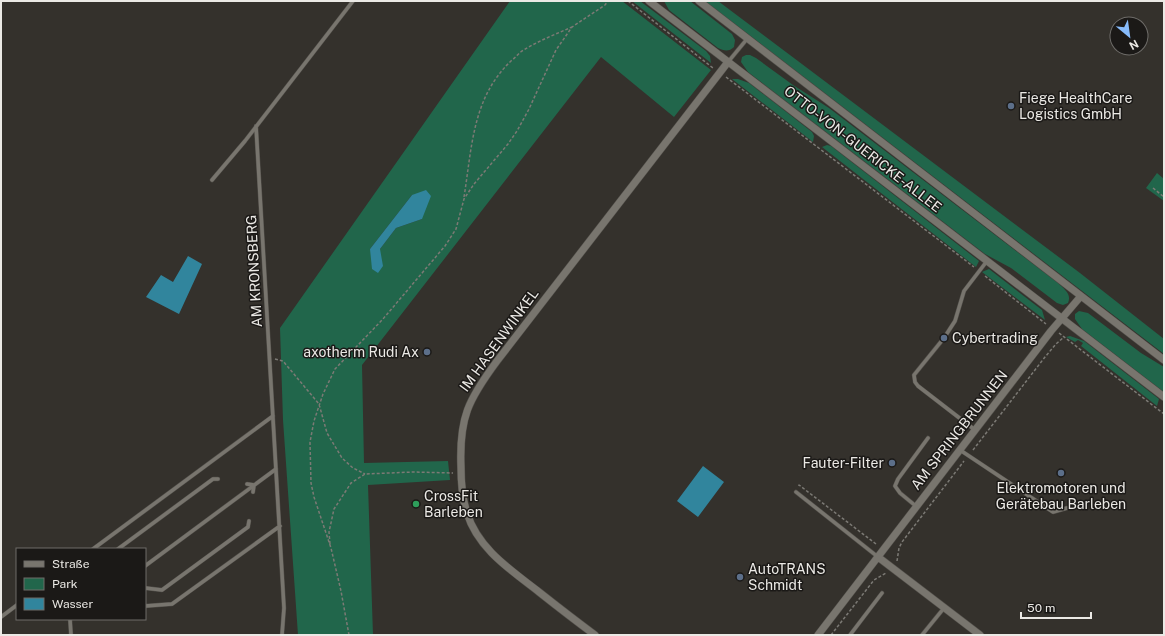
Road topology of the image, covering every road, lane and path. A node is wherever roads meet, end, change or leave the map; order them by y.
1 (353, 1) edge
2 (608, 1) edge
3 (628, 1) edge
4 (699, 1) edge
5 (651, 2) edge
6 (572, 27) junction
7 (747, 39) junction
8 (728, 62) junction
9 (719, 72) junction
10 (844, 114) junction
11 (256, 126) junction
12 (826, 137) junction
13 (212, 180) dead end
14 (1153, 188) dead end
15 (1164, 197) edge
16 (464, 199) junction
17 (987, 261) junction
18 (979, 271) junction
19 (1081, 296) junction
20 (1062, 319) junction
21 (1053, 329) junction
22 (1064, 337) junction
23 (270, 358) junction
24 (1164, 360) edge
25 (1164, 397) edge
26 (319, 404) junction
27 (1164, 414) edge
28 (273, 416) junction
29 (975, 430) junction
30 (928, 438) dead end
31 (960, 450) junction
32 (968, 456) junction
33 (276, 468) junction
34 (461, 473) junction
35 (365, 474) junction
36 (218, 479) dead end
37 (247, 484) dead end
38 (254, 485) junction
39 (253, 492) dead end
40 (796, 492) joint
41 (916, 506) junction
42 (1067, 508) dead end
43 (249, 521) dead end
44 (280, 526) junction
45 (93, 548) edge
46 (119, 548) edge
47 (331, 548) junction
48 (878, 557) junction
49 (146, 565) edge
50 (892, 568) junction
51 (146, 588) edge
52 (882, 593) dead end
53 (16, 606) edge
54 (146, 606) edge
55 (944, 608) junction
56 (1, 617) edge
57 (70, 620) edge
58 (71, 635) edge
59 (282, 635) edge
60 (349, 635) edge
61 (595, 635) edge
62 (818, 635) edge
63 (831, 635) edge
64 (850, 635) edge
65 (922, 635) edge
66 (980, 635) edge

1 - 11 lane
2 - 6 path
3 - 9 path
4 - 7 street, OTTO-VON-GUERICKE-ALLEE
5 - 8 street, OTTO-VON-GUERICKE-ALLEE
6 - 16 path
6 - 16 path
7 - 8 lane
7 - 10 street, OTTO-VON-GUERICKE-ALLEE
8 - 9 street, IM HASENWINKEL
8 - 12 street, OTTO-VON-GUERICKE-ALLEE
9 - 18 path
9 - 34 street, IM HASENWINKEL
10 - 12 path
10 - 19 street, OTTO-VON-GUERICKE-ALLEE
11 - 13 lane
11 - 23 lane, AM KRONSBERG
12 - 17 street, OTTO-VON-GUERICKE-ALLEE
14 - 15 path
16 - 26 path
17 - 18 lane
17 - 20 street, OTTO-VON-GUERICKE-ALLEE
18 - 21 path
18 - 29 lane
19 - 20 street
19 - 24 street, OTTO-VON-GUERICKE-ALLEE
20 - 21 street, AM SPRINGBRUNNEN
20 - 25 street, OTTO-VON-GUERICKE-ALLEE
21 - 22 path
21 - 29 street, AM SPRINGBRUNNEN
22 - 27 path
22 - 32 path
23 - 26 path
23 - 28 lane, AM KRONSBERG
26 - 35 path
26 - 47 path
28 - 33 lane, AM KRONSBERG
28 - 45 lane
29 - 31 street, AM SPRINGBRUNNEN
30 - 41 lane
31 - 32 lane
31 - 41 street, AM SPRINGBRUNNEN
32 - 42 lane
32 - 50 path
33 - 38 lane
33 - 44 lane, AM KRONSBERG
34 - 35 path
34 - 61 street, IM HASENWINKEL
35 - 47 path
36 - 46 lane
37 - 38 lane
38 - 39 lane
38 - 49 lane
40 - 48 lane
40 - 48 path
41 - 48 street, AM SPRINGBRUNNEN
43 - 51 lane
44 - 54 lane
44 - 59 lane, AM KRONSBERG
47 - 60 path
48 - 50 street
48 - 62 street, AM SPRINGBRUNNEN
50 - 55 street
50 - 63 path
52 - 64 lane
53 - 56 lane
55 - 65 lane
55 - 66 street
57 - 58 lane

